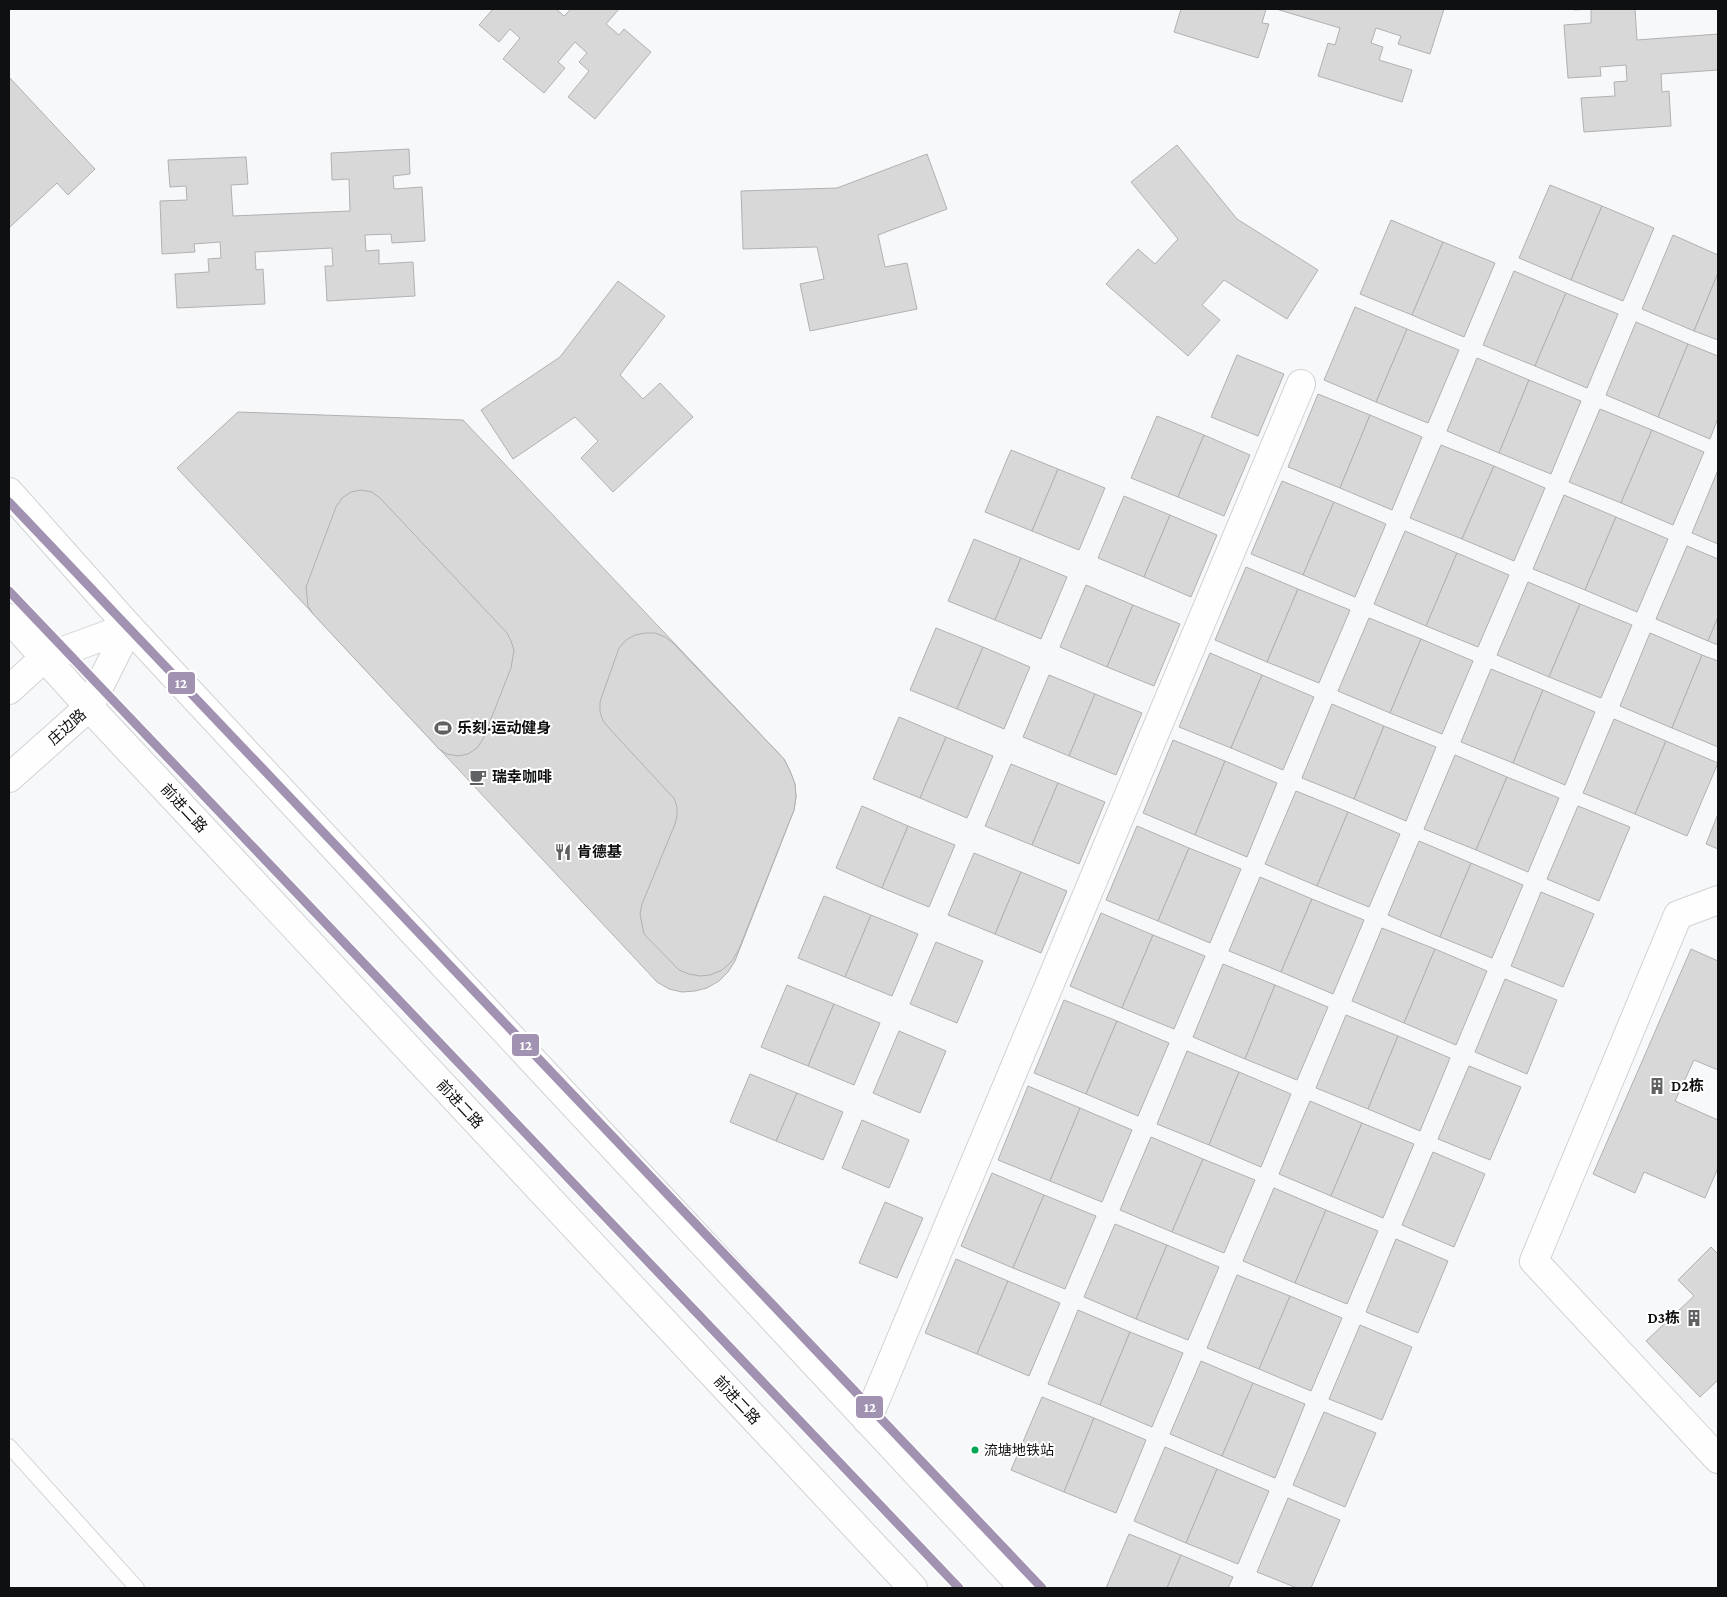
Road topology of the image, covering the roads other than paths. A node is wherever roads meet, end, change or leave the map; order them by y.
1 (1301, 384) dead end
2 (9, 492) edge
3 (9, 618) edge
4 (129, 626) junction
5 (44, 658) junction
6 (9, 690) edge
7 (89, 707) junction
8 (9, 778) edge
9 (1718, 900) edge
10 (867, 1420) junction
11 (9, 1446) edge
12 (1718, 1459) edge
13 (137, 1588) edge
14 (913, 1588) edge
15 (1024, 1588) edge

1 - 10 main road
2 - 4 main road
3 - 5 main road, 前进二路
4 - 5 main road
4 - 7 main road, 庄边路
4 - 10 main road
5 - 6 main road
5 - 7 main road, 前进二路
7 - 8 main road, 庄边路
7 - 14 main road, 前进二路
9 - 12 main road
10 - 15 main road
11 - 13 lane

